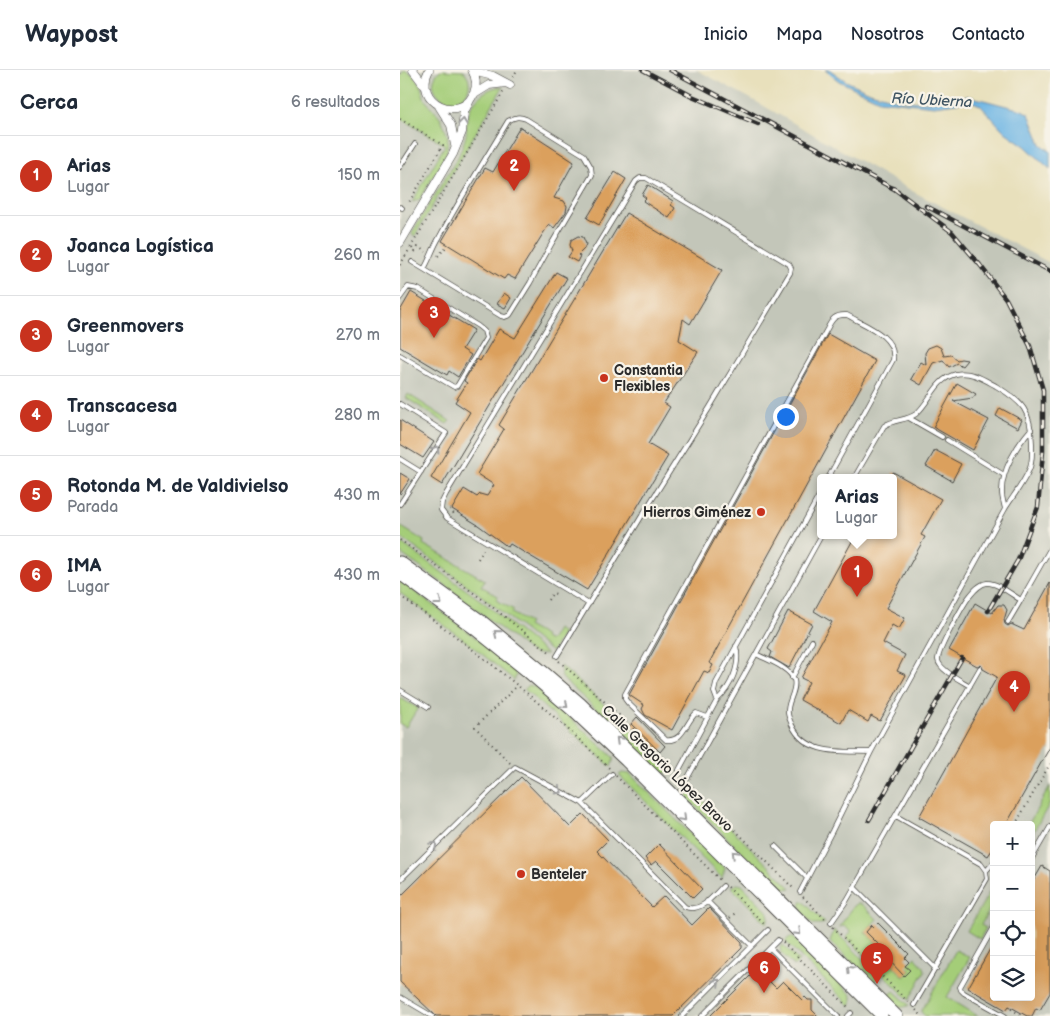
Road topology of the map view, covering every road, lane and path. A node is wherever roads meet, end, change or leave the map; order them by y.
1 (402, 70) edge
2 (413, 70) edge
3 (429, 70) edge
4 (472, 71) edge
5 (400, 74) edge
6 (508, 84) junction
7 (425, 86) junction
8 (472, 97) junction
9 (437, 104) junction
10 (400, 119) edge
11 (415, 144) dead end
12 (455, 145) junction
13 (400, 167) edge
14 (402, 208) edge
15 (400, 243) edge
16 (412, 262) dead end
17 (400, 265) edge
18 (424, 269) junction
19 (400, 287) edge
20 (405, 290) junction
21 (400, 298) edge
22 (400, 355) edge
23 (400, 404) edge
24 (909, 418) junction
25 (1031, 429) junction
26 (942, 437) dead end
27 (947, 440) dead end
28 (400, 459) edge
29 (421, 472) junction
30 (830, 474) edge
31 (856, 474) edge
32 (1004, 475) junction
33 (817, 499) edge
34 (400, 504) edge
35 (450, 509) dead end
36 (1005, 509) junction
37 (458, 518) dead end
38 (819, 539) edge
39 (400, 540) edge
40 (1050, 549) edge
41 (400, 562) edge
42 (400, 574) edge
43 (400, 596) edge
44 (1021, 600) junction
45 (589, 604) junction
46 (1008, 622) dead end
47 (812, 641) dead end
48 (736, 646) junction
49 (756, 654) junction
50 (557, 656) dead end
51 (980, 668) dead end
52 (792, 678) junction
53 (970, 686) junction
54 (516, 687) dead end
55 (400, 690) edge
56 (717, 700) junction
57 (428, 707) dead end
58 (707, 716) junction
59 (871, 752) junction
60 (1050, 764) edge
61 (515, 767) junction
62 (678, 771) joint
63 (612, 774) dead end
64 (687, 780) joint
65 (582, 803) junction
66 (896, 816) junction
67 (1017, 821) edge
68 (1050, 827) edge
69 (775, 846) dead end
70 (1035, 853) edge
71 (990, 866) edge
72 (986, 871) junction
73 (807, 878) junction
74 (400, 880) edge
75 (724, 886) dead end
76 (854, 887) junction
77 (800, 892) dead end
78 (707, 901) junction
79 (831, 923) dead end
80 (769, 929) joint
81 (990, 934) edge
82 (778, 939) joint
83 (752, 946) junction
84 (770, 948) junction
85 (936, 968) junction
86 (400, 997) edge
87 (914, 1005) dead end
88 (1011, 1009) dead end
89 (851, 1014) edge
90 (432, 1016) edge
91 (682, 1016) edge
92 (702, 1016) edge
93 (838, 1016) edge
94 (882, 1016) edge
95 (897, 1016) edge
96 (922, 1016) edge
97 (1005, 1016) edge
98 (1023, 1016) edge

1 - 5 path
2 - 7 street
3 - 7 street
4 - 6 street
4 - 8 street
6 - 8 street
6 - 17 path
7 - 9 street
8 - 9 street
12 -> 8 street
9 - 12 street
10 - 14 path
11 - 13 lane
12 - 15 street
16 - 18 lane
18 - 18 lane
19 - 20 lane
20 - 21 lane
20 - 22 lane
29 -> 23 lane
24 - 25 lane
24 - 26 lane
24 - 31 lane
25 - 32 lane
25 - 36 lane
27 - 32 lane
28 - 29 lane
29 - 34 lane
30 - 58 lane
32 - 36 lane
33 - 48 lane
35 - 37 path
36 - 59 lane
38 - 49 lane
39 - 62 path
40 - 44 lane
95 -> 41 main road, Calle Gregorio López Bravo
42 -> 94 main road, Calle Gregorio López Bravo
43 - 80 path
44 - 46 lane
44 - 53 lane
45 - 45 lane
45 - 50 lane
47 - 52 lane
48 - 56 lane
48 - 56 lane
49 - 52 lane
49 - 64 lane
51 - 53 lane
52 - 59 lane
53 - 66 lane
54 - 61 path
55 - 57 lane
56 - 58 lane
58 - 62 lane
59 - 73 lane
60 - 67 path
61 -> 65 lane
74 -> 61 lane
63 - 65 lane
64 - 96 path
65 - 78 lane
66 - 72 lane
66 - 76 lane
68 - 70 lane
69 - 73 lane
71 - 72 lane
72 - 85 lane
73 - 77 lane
75 - 78 lane
76 - 79 lane
76 - 85 lane
78 - 83 lane
80 - 83 lane
81 - 97 lane
82 - 84 lane
82 - 89 path
91 -> 83 lane
84 - 92 lane
84 - 93 lane
85 - 87 lane
86 - 90 lane
88 - 98 path

